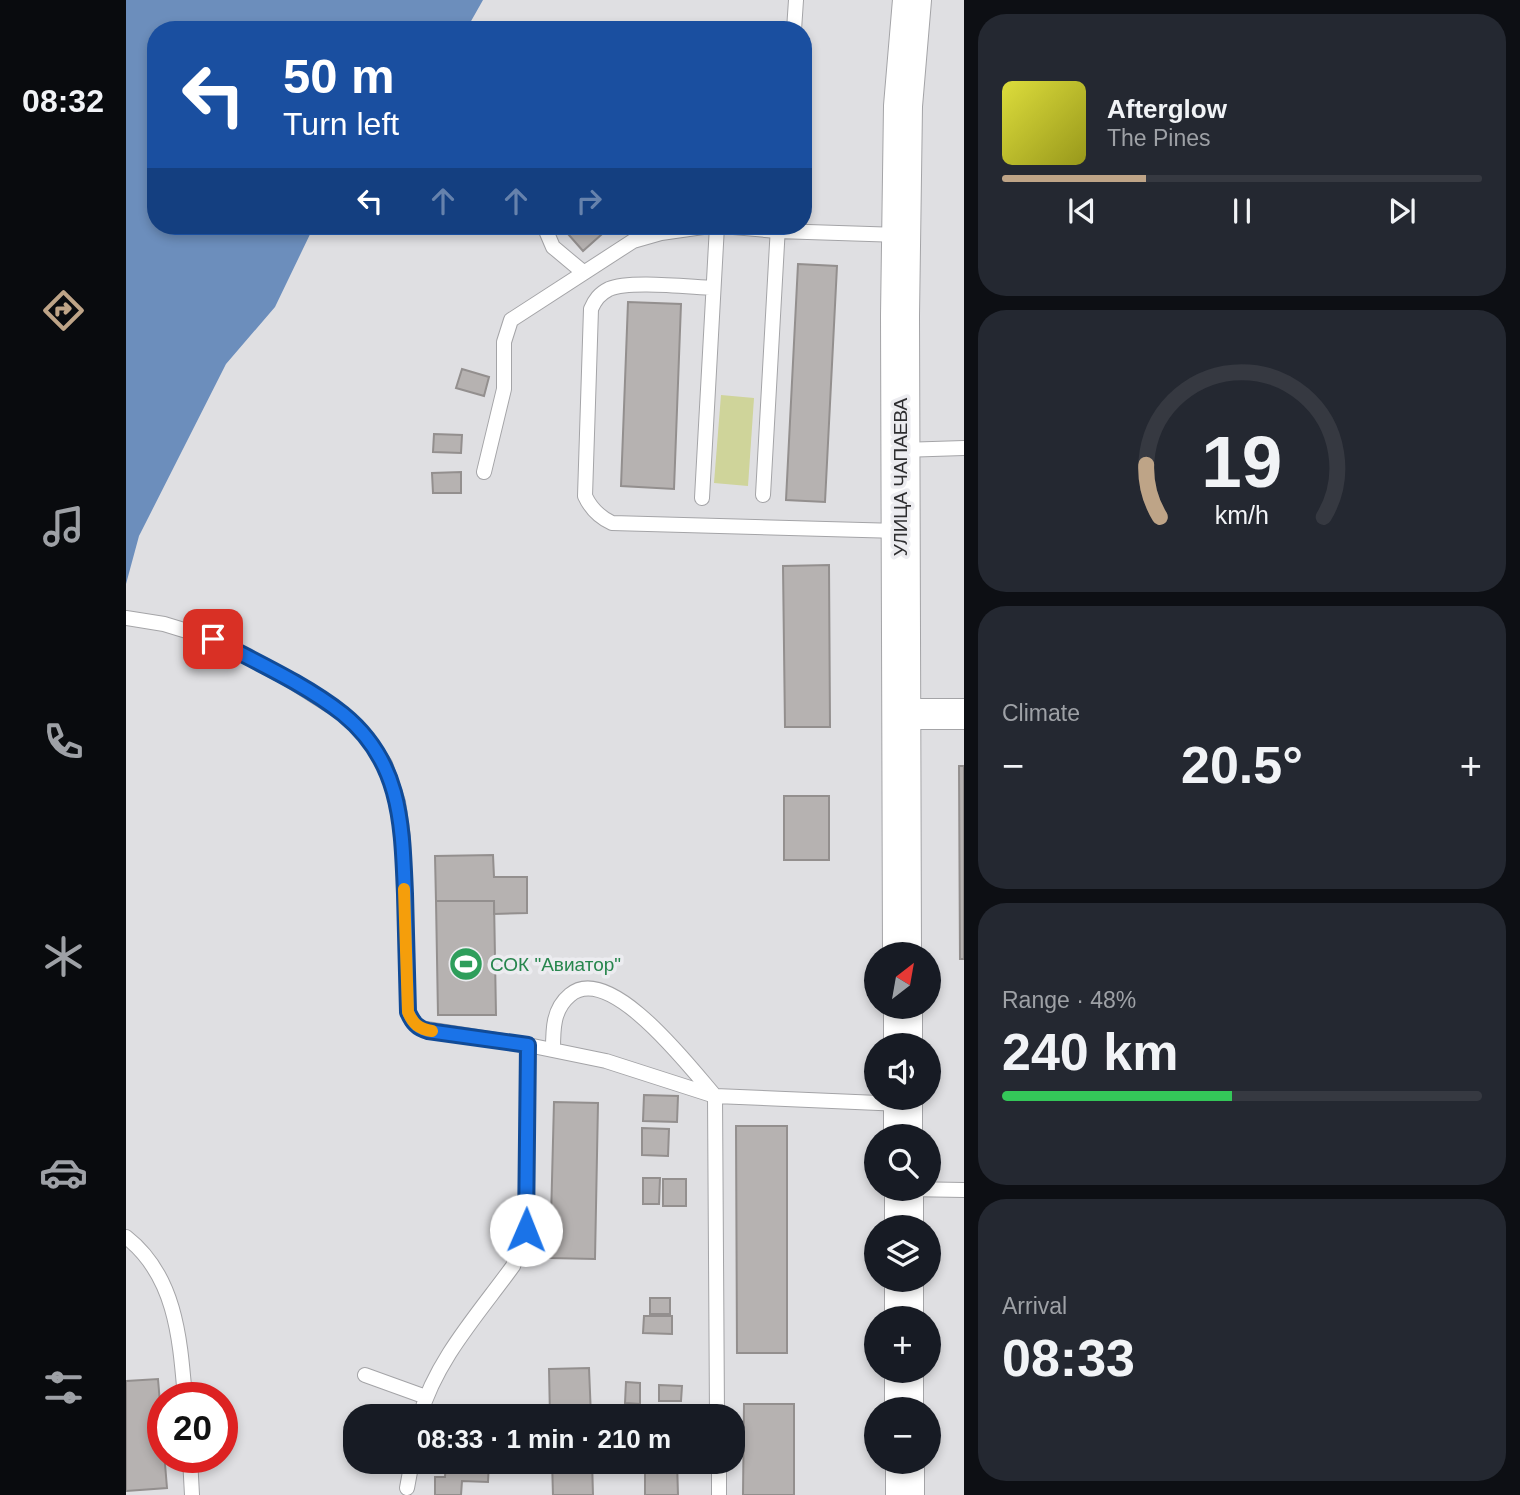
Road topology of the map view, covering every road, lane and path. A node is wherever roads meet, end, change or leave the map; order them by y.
1 (796, 0) edge
2 (912, 0) edge
3 (795, 21) edge
4 (812, 231) edge
5 (548, 235) edge
6 (641, 235) edge
7 (654, 235) edge
8 (718, 235) edge
9 (777, 235) edge
10 (901, 235) junction
11 (634, 241) junction
12 (583, 272) junction
13 (713, 288) junction
14 (964, 449) edge
15 (900, 450) junction
16 (484, 472) dead end
17 (763, 495) dead end
18 (702, 498) dead end
19 (901, 531) junction
20 (126, 618) edge
21 (901, 714) junction
22 (964, 714) edge
23 (902, 942) edge
24 (528, 1045) junction
25 (553, 1049) junction
26 (715, 1096) junction
27 (903, 1112) edge
28 (941, 1190) edge
29 (964, 1190) edge
30 (126, 1237) edge
31 (365, 1375) dead end
32 (184, 1382) edge
33 (426, 1396) junction
34 (424, 1404) edge
35 (717, 1404) edge
36 (191, 1473) edge
37 (410, 1474) edge
38 (719, 1474) edge
39 (905, 1474) edge
40 (407, 1488) dead end
41 (192, 1495) edge
42 (719, 1495) edge
43 (905, 1495) edge

1 - 3 lane
2 - 10 main road, УЛИЦА ЧАПАЕВА
4 - 10 lane
5 - 12 lane
6 - 11 lane
7 - 11 lane
8 - 13 lane
9 - 17 lane
10 - 15 main road, УЛИЦА ЧАПАЕВА
11 - 12 lane
12 - 16 lane
13 - 18 lane
13 - 19 lane
14 - 15 lane
15 - 19 main road, УЛИЦА ЧАПАЕВА
19 - 21 main road, УЛИЦА ЧАПАЕВА
20 - 24 lane
21 - 22 street
21 - 23 main road, УЛИЦА ЧАПАЕВА
24 - 25 lane
24 - 33 lane
25 - 26 lane
25 - 26 lane
26 - 27 lane
26 - 35 lane
28 - 29 lane
30 - 32 lane
31 - 33 lane
33 - 34 lane
36 - 41 lane
37 - 40 lane
38 - 42 lane
39 - 43 main road

